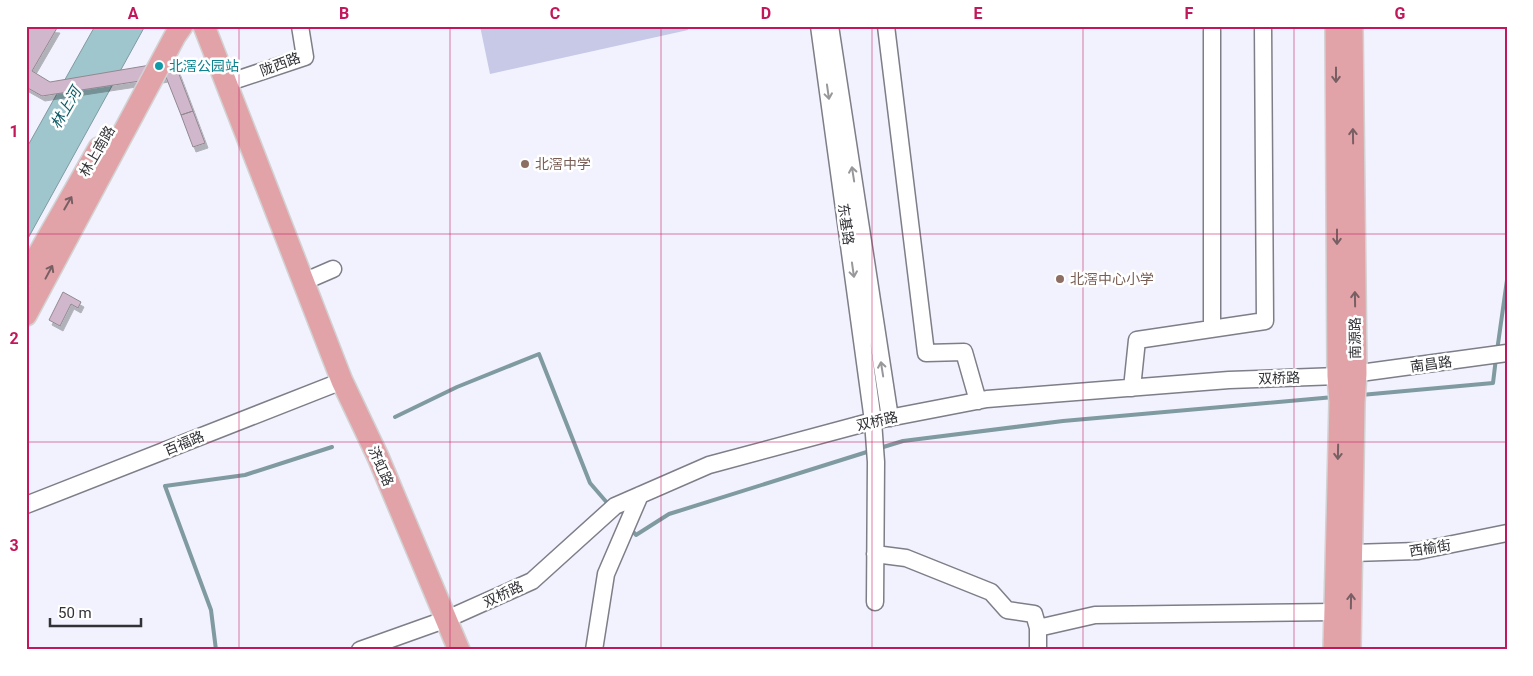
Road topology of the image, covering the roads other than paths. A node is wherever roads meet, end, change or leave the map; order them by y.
1 (168, 26) edge
2 (182, 26) edge
3 (193, 26) edge
4 (204, 26) edge
5 (300, 26) edge
6 (819, 26) edge
7 (830, 26) edge
8 (886, 26) edge
9 (1212, 26) edge
10 (1263, 26) edge
11 (1336, 26) edge
12 (1352, 26) edge
13 (227, 83) junction
14 (333, 269) dead end
15 (26, 276) edge
16 (303, 282) junction
17 (26, 315) edge
18 (1212, 329) junction
19 (1507, 353) edge
20 (1347, 375) junction
21 (342, 381) junction
22 (1132, 388) junction
23 (978, 401) junction
24 (890, 418) junction
25 (873, 421) junction
26 (640, 495) junction
27 (26, 506) edge
28 (1507, 533) edge
29 (1352, 553) junction
30 (875, 554) junction
31 (875, 602) dead end
32 (1335, 612) junction
33 (447, 620) junction
34 (1038, 628) junction
35 (360, 650) edge
36 (459, 650) edge
37 (594, 650) edge
38 (1038, 650) edge
39 (1334, 650) edge
40 (1350, 650) edge

15 -> 1 main road, 林上南路
17 -> 2 main road
3 - 16 main road, 济虹路
4 - 13 main road, 济虹路
5 - 13 street, 陇西路
6 -> 25 street, 东基路
24 -> 7 street, 东基路
8 - 23 street
9 - 18 street
10 - 18 street
11 -> 20 main road, 南源路
20 -> 12 main road, 南源路
13 - 16 main road, 济虹路
14 - 16 street
16 - 21 main road, 济虹路
18 - 22 street
19 - 20 street, 南昌路
20 - 22 street, 双桥路
20 - 29 main road, 南源路
20 -> 32 main road, 南源路
21 - 27 street, 百福路
21 - 33 main road, 济虹路
22 - 23 street, 双桥路
23 - 24 street, 双桥路
24 - 25 street, 双桥路
25 - 26 street, 双桥路
25 - 30 street, 东基路
26 - 33 street, 双桥路
26 - 37 street
28 - 29 street, 西榆街
40 -> 29 main road, 南源路
30 - 31 street, 东基路
30 - 34 street
32 - 34 street
32 - 39 main road, 南源路
33 - 35 street, 双桥路
33 - 36 main road, 济虹路
34 - 38 street

